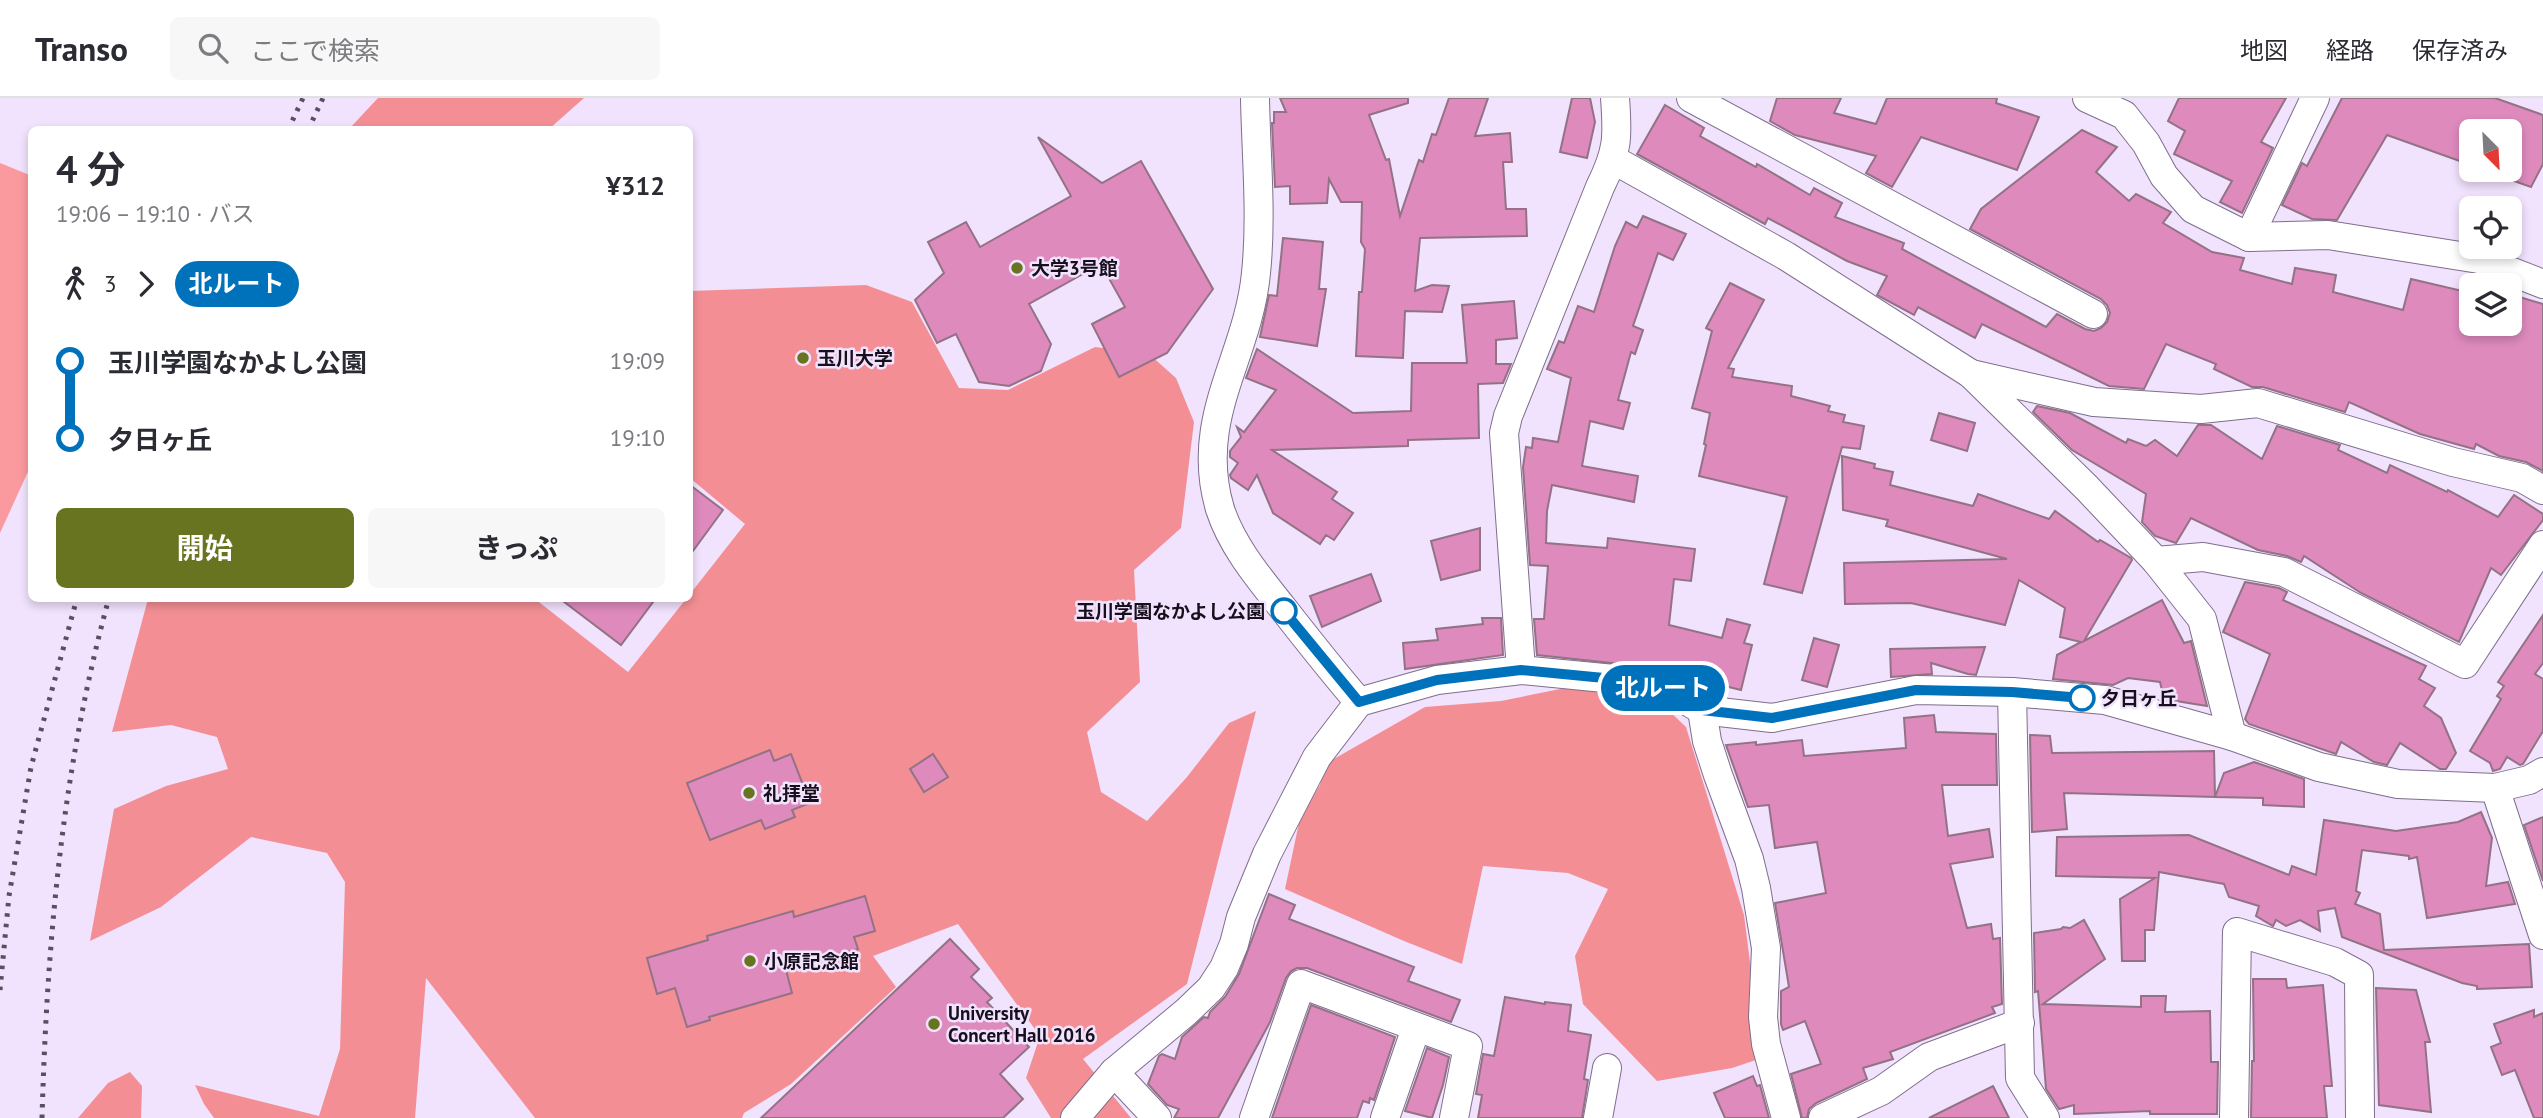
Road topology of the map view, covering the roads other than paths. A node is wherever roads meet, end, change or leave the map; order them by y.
1 (1255, 98) edge
2 (1615, 98) edge
3 (1691, 98) edge
4 (2087, 98) edge
5 (2315, 98) edge
6 (1614, 160) junction
7 (2249, 237) junction
8 (2543, 284) edge
9 (2093, 314) dead end
10 (1971, 374) junction
11 (2543, 490) edge
12 (2543, 545) edge
13 (2156, 561) junction
14 (1521, 670) junction
15 (2012, 692) junction
16 (1359, 702) junction
17 (1702, 710) junction
18 (2232, 736) junction
19 (2543, 772) edge
20 (2495, 788) junction
21 (2543, 935) edge
22 (2020, 1023) junction
23 (1416, 1028) junction
24 (1607, 1068) dead end
25 (1114, 1072) junction
26 (1075, 1118) edge
27 (1157, 1118) edge
28 (1254, 1118) edge
29 (1385, 1118) edge
30 (1454, 1118) edge
31 (1598, 1118) edge
32 (1786, 1118) edge
33 (1823, 1118) edge
34 (2045, 1118) edge
35 (2234, 1118) edge
36 (2360, 1118) edge

1 - 16 street
2 - 6 street
3 - 9 street
4 - 7 street
5 - 7 street
6 - 10 street
6 - 14 street
7 - 8 street
10 - 11 street
10 - 13 street
12 - 13 street
13 - 18 street
14 - 16 street
14 - 17 street
15 - 17 street
15 - 18 street
15 - 22 street
16 - 25 street
17 - 32 street
18 - 20 street
19 - 20 street
20 - 21 street
22 - 33 street
22 - 34 street
23 - 28 street
23 - 29 street
23 - 30 street
24 - 31 street
25 - 26 street
25 - 27 street
35 - 36 street

